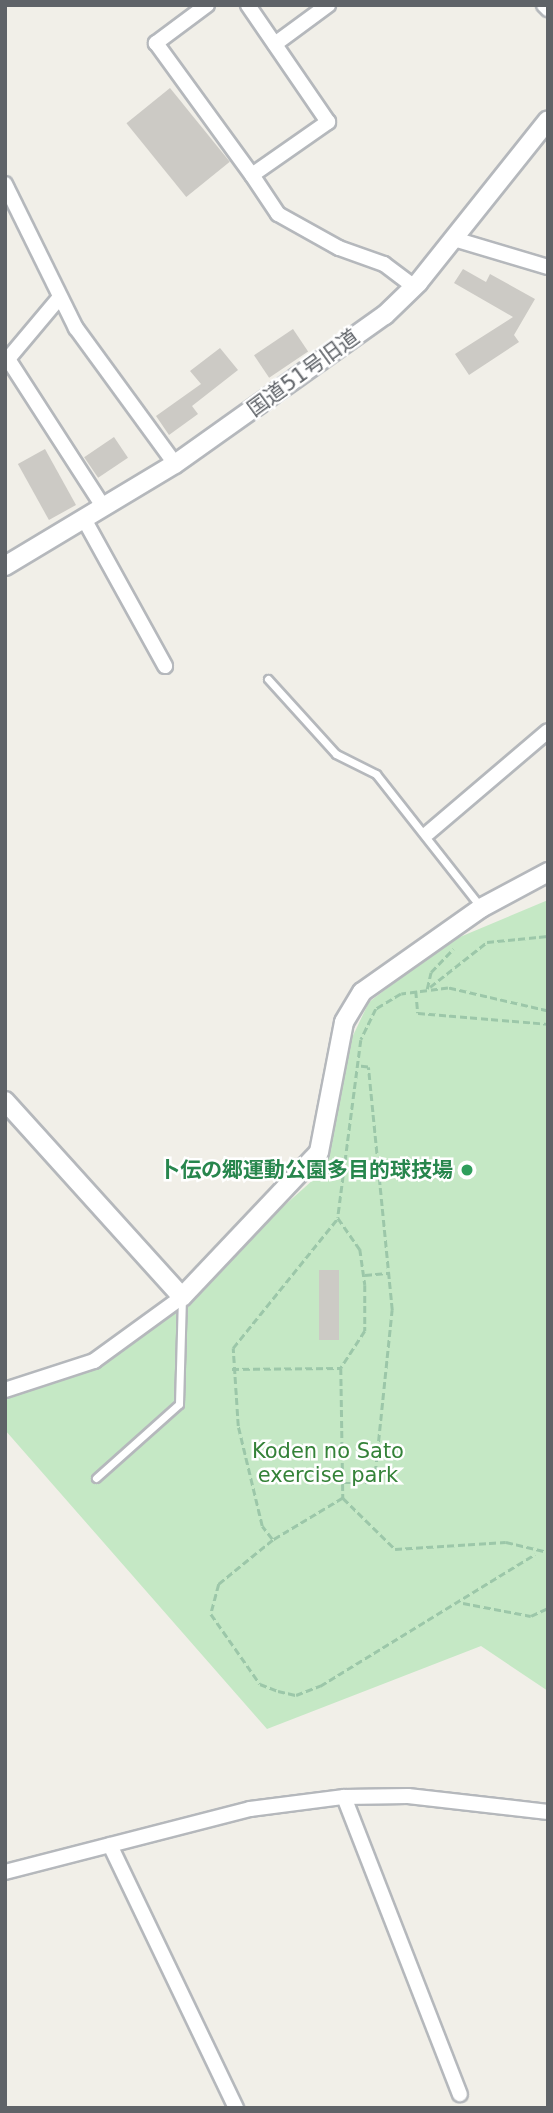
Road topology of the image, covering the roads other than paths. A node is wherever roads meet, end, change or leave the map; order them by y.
1 (207, 5) edge
2 (248, 5) edge
3 (328, 5) edge
4 (275, 44) junction
5 (548, 120) edge
6 (252, 176) junction
7 (5, 184) edge
8 (454, 239) junction
9 (548, 267) edge
10 (414, 287) junction
11 (60, 297) junction
12 (175, 464) junction
13 (103, 508) junction
14 (85, 519) junction
15 (5, 566) edge
16 (164, 666) dead end
17 (268, 679) dead end
18 (548, 731) edge
19 (428, 833) junction
20 (548, 872) edge
21 (481, 908) junction
22 (5, 1101) edge
23 (182, 1297) junction
24 (5, 1390) edge
25 (96, 1478) dead end
26 (344, 1797) junction
27 (548, 1812) edge
28 (110, 1845) junction
29 (5, 1872) edge
30 (460, 2094) dead end
31 (232, 2106) edge

1 - 6 street
2 - 4 street
3 - 4 street
4 - 6 street
5 - 8 street, 国道51号旧道
6 - 10 street
7 - 11 street
8 - 9 street
8 - 10 street, 国道51号旧道
10 - 12 street, 国道51号旧道
11 - 12 street
11 - 13 street
12 - 13 street, 国道51号旧道
13 - 14 street, 国道51号旧道
14 - 15 street, 国道51号旧道
14 - 16 street
17 - 19 lane
18 - 19 street
19 - 21 lane
20 - 21 street
21 - 23 street
22 - 23 street
23 - 24 street
23 - 25 lane
26 - 27 street
26 - 28 street
26 - 30 street
28 - 29 street
28 - 31 street

